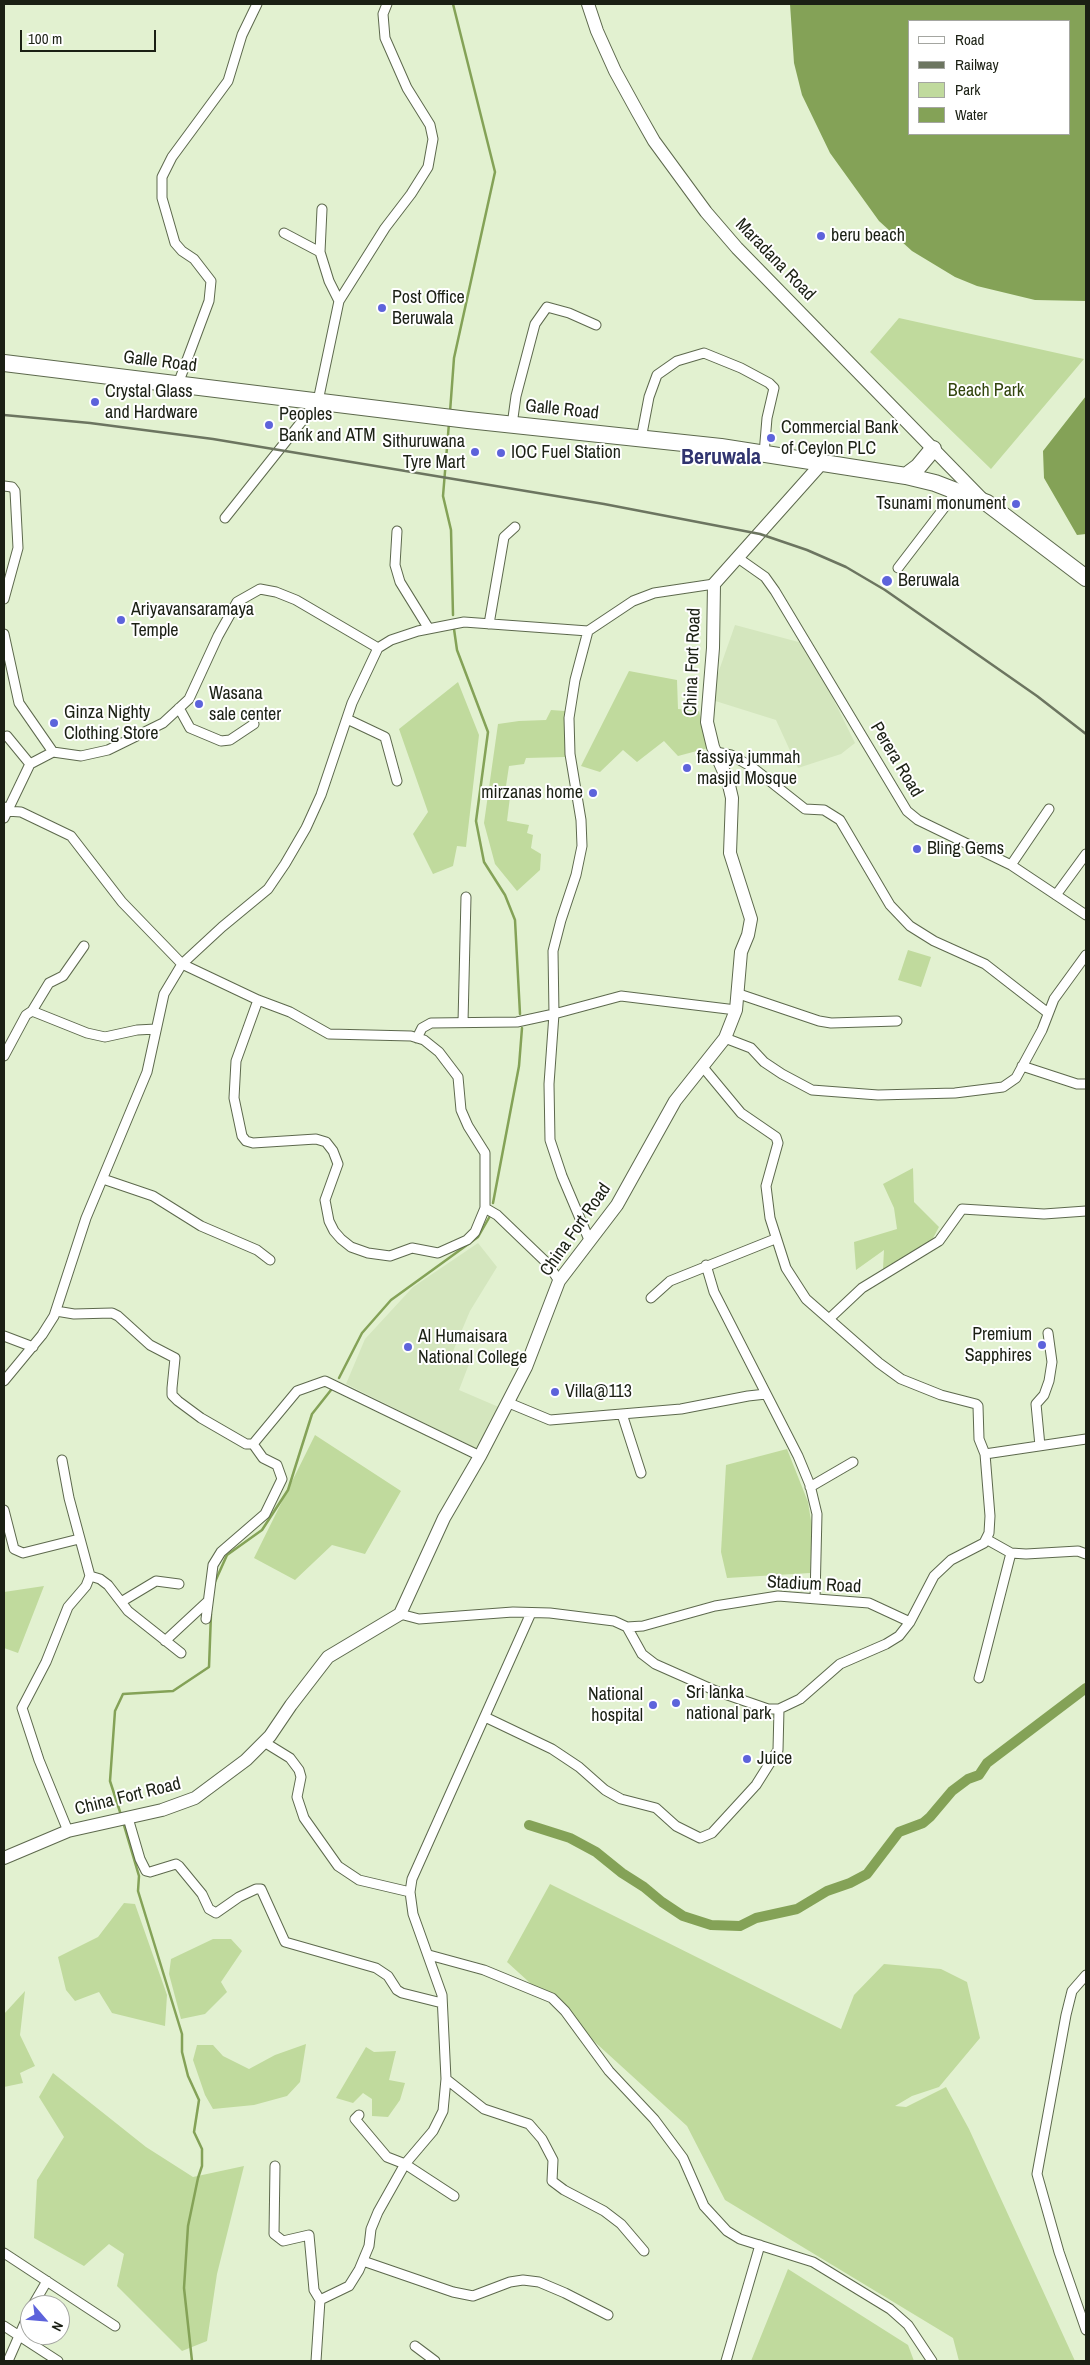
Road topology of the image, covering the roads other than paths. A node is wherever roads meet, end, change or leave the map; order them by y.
1 (257, 4) edge
2 (387, 4) edge
3 (588, 4) edge
4 (322, 209) dead end
5 (284, 233) dead end
6 (320, 252) junction
7 (338, 301) junction
8 (596, 325) dead end
9 (4, 363) edge
10 (178, 384) junction
11 (318, 401) junction
12 (512, 425) junction
13 (641, 439) junction
14 (933, 449) junction
15 (764, 454) junction
16 (822, 463) junction
17 (906, 476) junction
18 (4, 486) edge
19 (957, 492) junction
20 (987, 503) junction
21 (225, 518) dead end
22 (515, 527) dead end
23 (397, 531) dead end
24 (738, 558) junction
25 (898, 568) dead end
26 (1086, 578) edge
27 (714, 584) junction
28 (4, 599) edge
29 (489, 624) junction
30 (429, 628) junction
31 (588, 631) junction
32 (4, 634) edge
33 (378, 648) junction
34 (179, 708) junction
35 (347, 719) junction
36 (254, 724) dead end
37 (7, 736) dead end
38 (54, 752) junction
39 (716, 752) junction
40 (30, 764) junction
41 (397, 780) dead end
42 (1049, 809) dead end
43 (4, 812) edge
44 (1086, 854) edge
45 (1011, 865) junction
46 (1056, 895) junction
47 (466, 898) dead end
48 (1086, 915) edge
49 (84, 946) dead end
50 (1086, 955) edge
51 (182, 964) junction
52 (739, 994) junction
53 (258, 1000) junction
54 (736, 1010) junction
55 (32, 1011) junction
56 (1048, 1013) junction
57 (554, 1014) junction
58 (896, 1021) dead end
59 (463, 1022) junction
60 (156, 1030) junction
61 (417, 1038) junction
62 (725, 1038) junction
63 (4, 1056) edge
64 (702, 1066) junction
65 (1022, 1066) junction
66 (1086, 1084) edge
67 (103, 1179) junction
68 (485, 1208) junction
69 (1086, 1211) edge
70 (775, 1239) junction
71 (590, 1242) junction
72 (270, 1260) dead end
73 (706, 1265) junction
74 (559, 1281) junction
75 (651, 1298) dead end
76 (56, 1311) junction
77 (829, 1319) junction
78 (1048, 1333) dead end
79 (4, 1336) edge
80 (33, 1347) junction
81 (4, 1381) edge
82 (766, 1394) junction
83 (509, 1403) junction
84 (622, 1414) junction
85 (1086, 1439) edge
86 (253, 1444) junction
87 (1040, 1446) junction
88 (985, 1454) junction
89 (480, 1456) junction
90 (62, 1460) dead end
91 (853, 1462) dead end
92 (641, 1473) dead end
93 (810, 1487) junction
94 (4, 1510) edge
95 (79, 1539) junction
96 (986, 1539) junction
97 (1011, 1553) junction
98 (1086, 1554) edge
99 (90, 1576) junction
100 (179, 1584) dead end
101 (815, 1598) junction
102 (121, 1602) junction
103 (207, 1602) junction
104 (531, 1613) junction
105 (400, 1614) junction
106 (206, 1619) dead end
107 (910, 1622) junction
108 (627, 1627) junction
109 (165, 1641) junction
110 (180, 1652) dead end
111 (979, 1678) dead end
112 (779, 1709) junction
113 (485, 1717) junction
114 (264, 1742) junction
115 (122, 1819) junction
116 (68, 1830) junction
117 (4, 1858) edge
118 (410, 1892) junction
119 (428, 1954) junction
120 (1086, 1975) edge
121 (442, 2003) junction
122 (446, 2079) junction
123 (359, 2114) dead end
124 (405, 2164) junction
125 (275, 2166) dead end
126 (454, 2196) dead end
127 (760, 2245) junction
128 (644, 2251) dead end
129 (4, 2253) edge
130 (363, 2261) junction
131 (47, 2281) junction
132 (39, 2295) edge
133 (320, 2300) junction
134 (608, 2316) dead end
135 (4, 2326) edge
136 (114, 2326) dead end
137 (1086, 2330) edge
138 (19, 2335) junction
139 (415, 2346) dead end
140 (8, 2361) edge
141 (58, 2361) edge
142 (316, 2361) edge
143 (435, 2361) edge
144 (726, 2361) edge
145 (932, 2361) edge

1 - 10 street
2 - 7 street
3 - 14 street, Maradana Road
4 - 6 street
5 - 6 street
6 - 7 street
7 - 11 street
8 - 12 street
9 - 10 highway, Galle Road
10 - 11 highway, Galle Road
11 - 12 highway, Galle Road
11 - 21 street
12 - 13 highway, Galle Road
13 - 15 highway, Galle Road
13 - 15 street
14 - 17 highway
14 - 20 street, Maradana Road
15 - 16 highway, Galle Road
16 - 17 highway, Galle Road
16 - 24 street, China Fort Road
17 - 19 highway, Galle Road
18 - 28 street
19 - 20 highway, Galle Road
19 - 25 street
20 - 26 highway, Galle Road
22 - 29 street
23 - 30 street
24 - 27 street, China Fort Road
24 - 45 street, Perera Road
27 - 31 street
27 - 39 street, China Fort Road
29 - 30 street
29 - 31 street
30 - 33 street
31 - 57 street
32 - 38 street
33 - 34 street
33 - 35 street
34 - 36 street
34 - 38 street
35 - 41 street
35 - 51 street
37 - 40 street
38 - 40 street
39 - 52 street, China Fort Road
39 - 56 street
40 - 43 street
42 - 45 street
43 - 51 street
44 - 46 street
45 - 46 street, Perera Road
46 - 48 street, Perera Road
47 - 59 street
49 - 55 street
50 - 56 street
51 - 53 street
51 - 60 street
52 - 54 street, China Fort Road
52 - 58 street
53 - 61 street
53 - 68 street
54 - 57 street
54 - 62 street, China Fort Road
55 - 60 street
55 - 63 street
56 - 65 street
57 - 59 street
57 - 71 street
59 - 61 street
60 - 67 street
61 - 68 street
62 - 64 street, China Fort Road
62 - 65 street
64 - 70 street
64 - 71 street, China Fort Road
65 - 66 street
67 - 72 street
67 - 76 street
68 - 74 street
69 - 77 street
70 - 73 street
70 - 77 street
71 - 74 street, China Fort Road
73 - 75 street
73 - 82 street
74 - 83 street, China Fort Road
76 - 80 street
76 - 86 street
77 - 88 street
78 - 87 street
79 - 80 street
80 - 81 street
82 - 84 street
82 - 93 street
83 - 84 street
83 - 89 street, China Fort Road
84 - 92 street
85 - 87 street
86 - 89 street
86 - 103 street
87 - 88 street
88 - 96 street
89 - 105 street, China Fort Road
90 - 95 street
91 - 93 street
93 - 101 street
94 - 95 street
95 - 99 street
96 - 97 street
96 - 107 street
97 - 98 street
97 - 111 street
99 - 102 street
99 - 116 street
100 - 102 street
101 - 107 street, Stadium Road
101 - 108 street, Stadium Road
102 - 109 street
103 - 106 street
103 - 109 street
104 - 105 street
104 - 108 street
104 - 113 street
105 - 114 street, China Fort Road
107 - 112 street
108 - 112 street
109 - 110 street
112 - 113 street
113 - 118 street
114 - 115 street, China Fort Road
114 - 118 street
115 - 116 street, China Fort Road
115 - 121 street
116 - 117 street, China Fort Road
118 - 119 street
119 - 121 street
119 - 127 street
120 - 137 street
121 - 122 street
122 - 124 street
122 - 128 street
123 - 124 street
124 - 126 street
124 - 130 street
125 - 133 street
127 - 144 street
127 - 145 street
129 - 131 street
130 - 133 street
130 - 134 street
131 - 132 street
131 - 136 street
133 - 142 street
135 - 138 street
138 - 140 street
138 - 141 street
139 - 143 street

